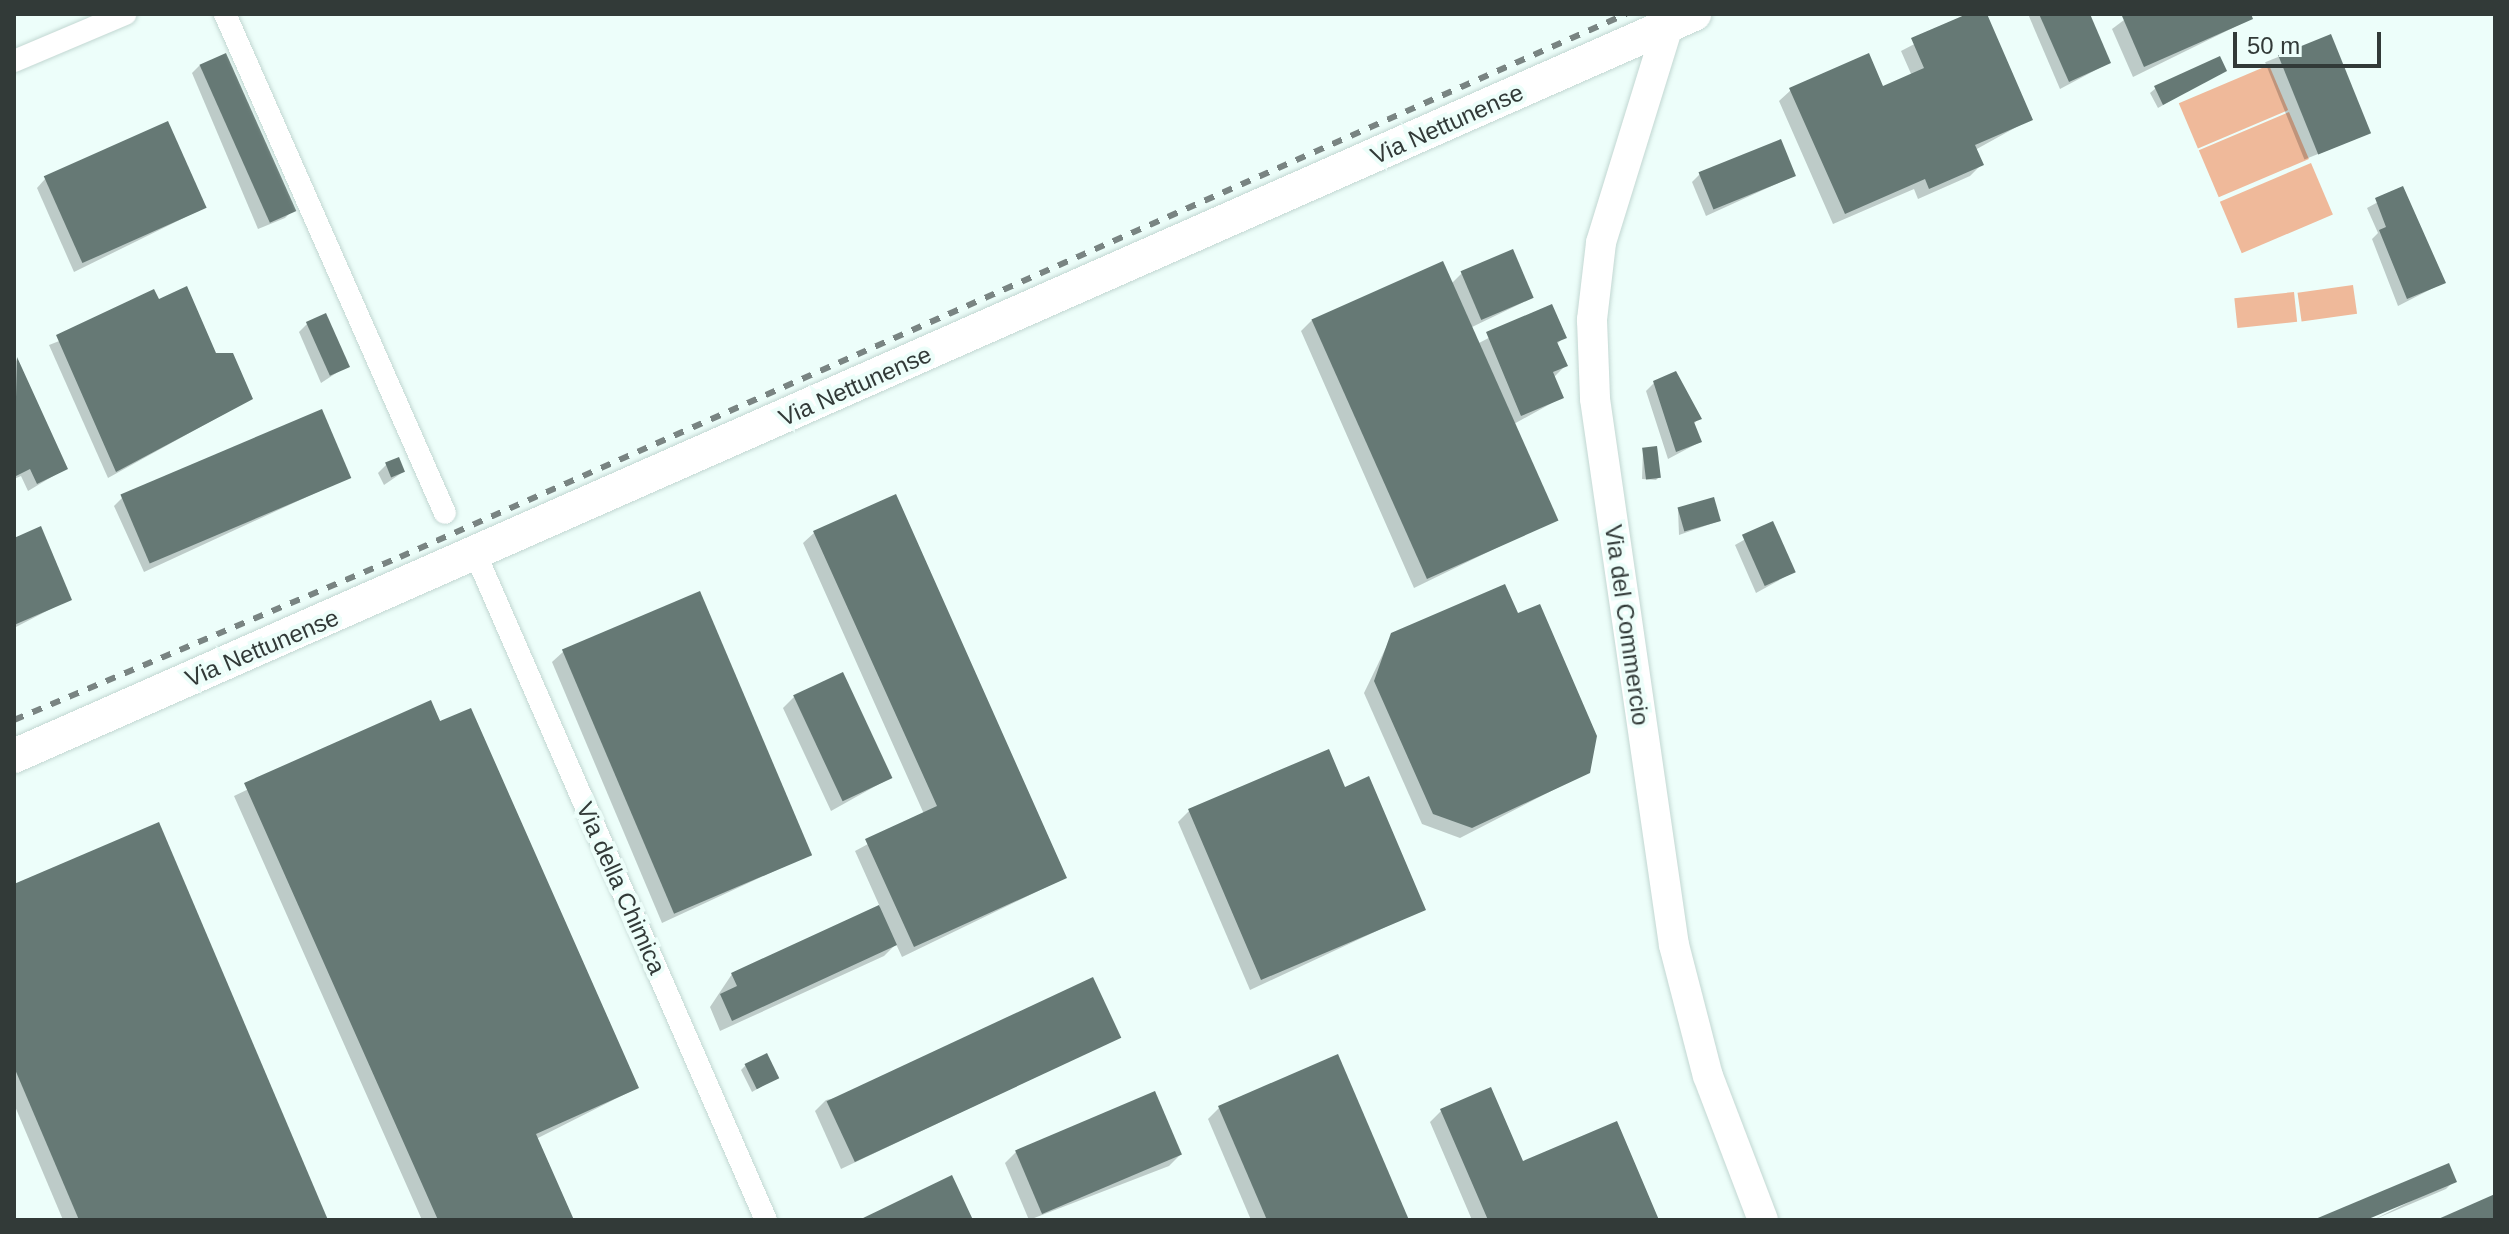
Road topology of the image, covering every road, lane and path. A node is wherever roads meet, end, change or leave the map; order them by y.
1 (125, 14) edge
2 (225, 14) edge
3 (1681, 20) edge
4 (14, 61) edge
5 (445, 513) dead end
6 (476, 555) junction
7 (14, 756) edge
8 (766, 1220) edge
9 (1763, 1220) edge

1 - 4 street
2 - 5 street
3 - 6 main road, Via Nettunense
3 - 9 street, Via del Commercio
6 - 7 main road, Via Nettunense
6 - 8 street, Via della Chimica

